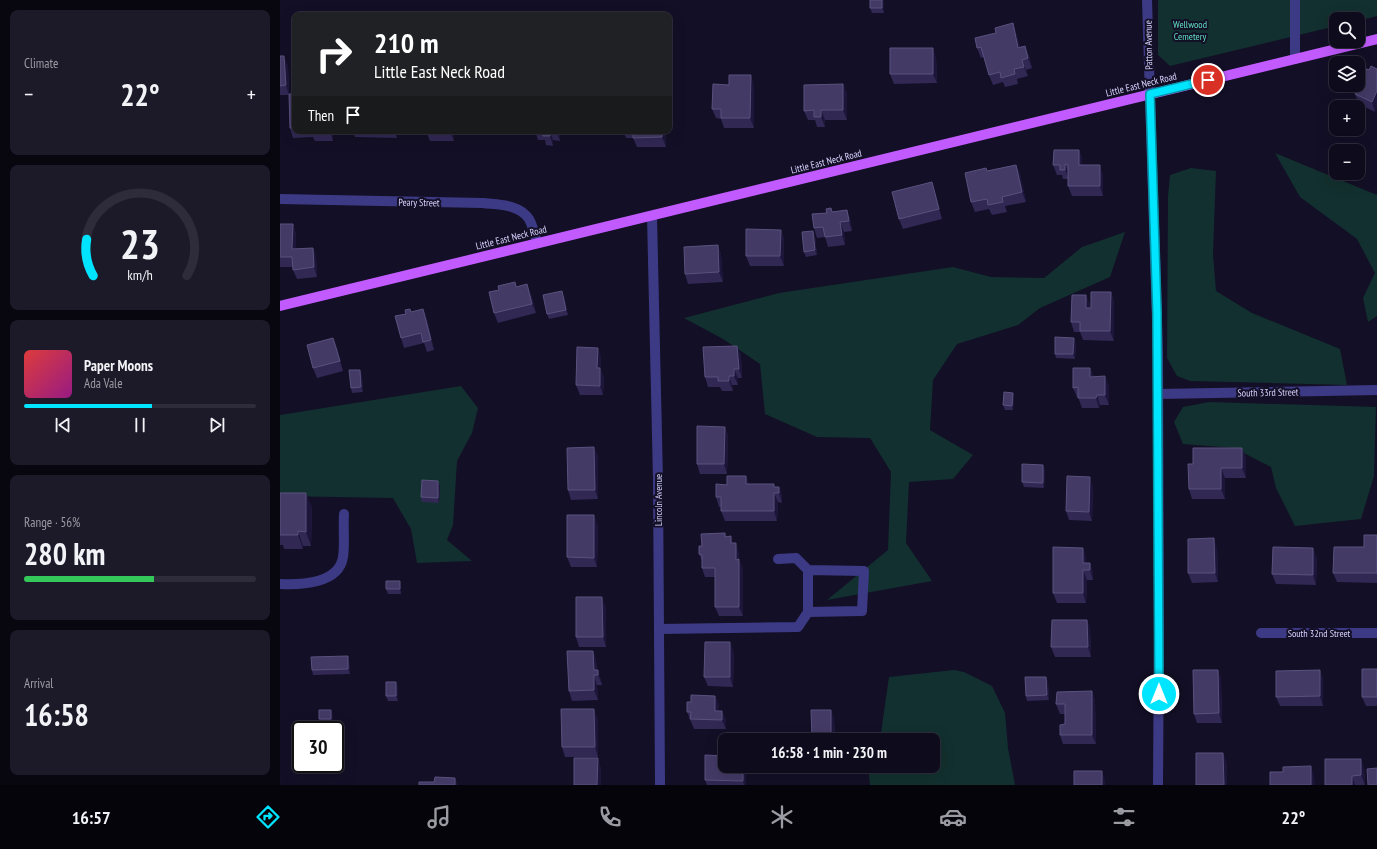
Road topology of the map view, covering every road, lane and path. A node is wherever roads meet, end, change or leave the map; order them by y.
1 (1148, 0) edge
2 (1294, 0) edge
3 (1377, 39) edge
4 (1295, 59) junction
5 (1150, 94) junction
6 (280, 199) edge
7 (652, 216) junction
8 (537, 243) junction
9 (280, 306) edge
10 (1377, 380) edge
11 (1375, 390) edge
12 (1158, 394) junction
13 (344, 514) dead end
14 (778, 559) dead end
15 (808, 570) junction
16 (280, 584) edge
17 (808, 612) junction
18 (659, 629) junction
19 (1261, 633) dead end
20 (1377, 633) edge
21 (660, 785) edge
22 (1158, 785) edge

1 - 5 street, Patton Avenue
2 - 4 street
3 - 4 main road, Little East Neck Road
4 - 5 main road, Little East Neck Road
5 - 7 main road, Little East Neck Road
5 - 12 street, Patton Avenue
6 - 8 street, Peary Street
7 - 8 main road, Little East Neck Road
7 - 18 street, Lincoln Avenue
8 - 9 main road, Little East Neck Road
10 - 11 street
11 - 12 street, South 33rd Street
12 - 22 street, Patton Avenue
13 - 16 street
14 - 15 street
15 - 17 street
15 - 17 street
17 - 18 street
18 - 21 street, Lincoln Avenue
19 - 20 street, South 32nd Street

